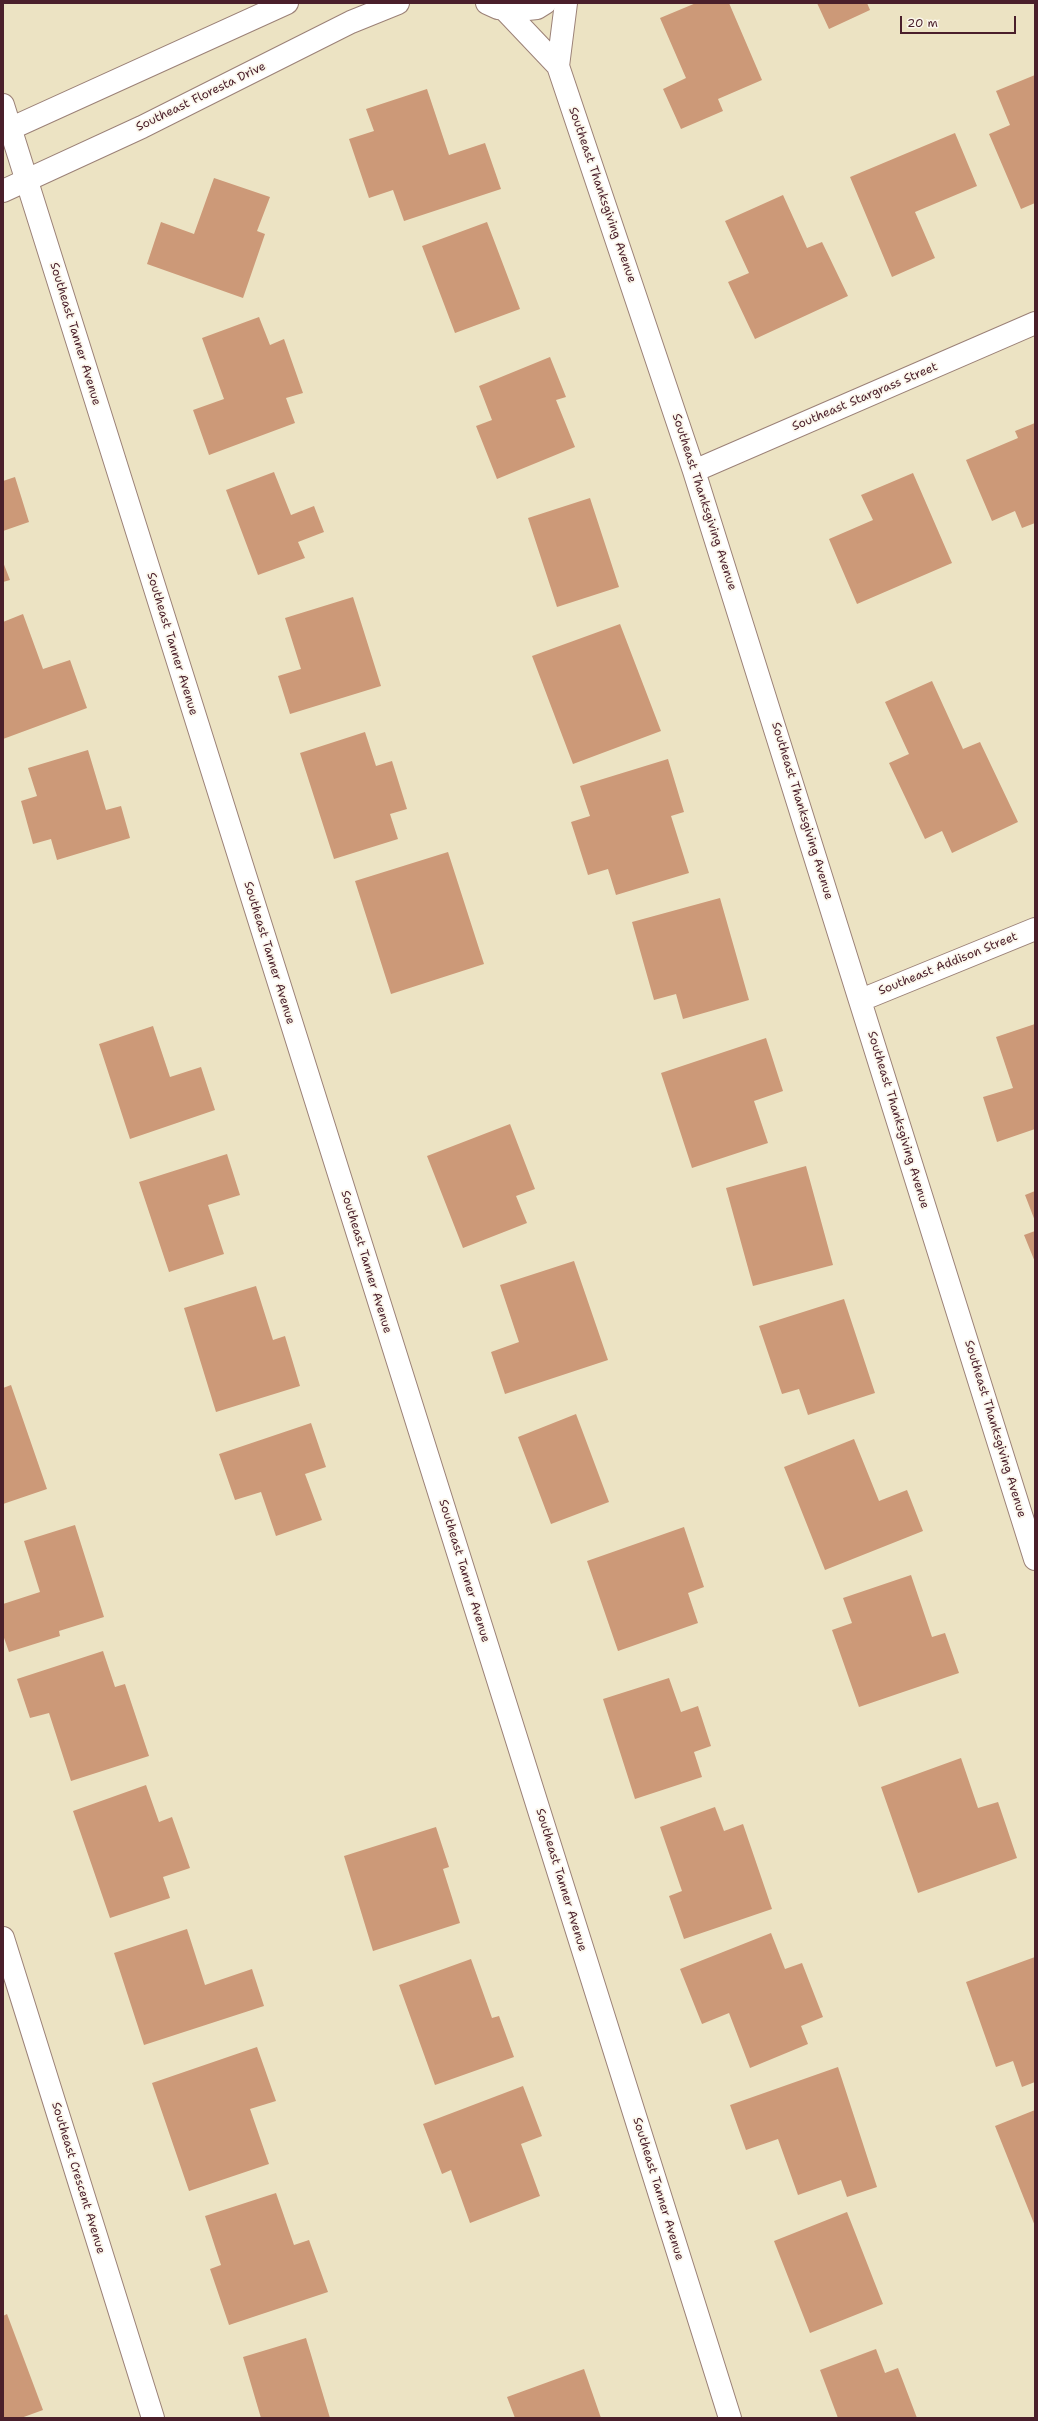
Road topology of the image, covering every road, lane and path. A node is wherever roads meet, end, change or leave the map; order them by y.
1 (287, 3) edge
2 (398, 3) edge
3 (545, 3) edge
4 (566, 3) edge
5 (495, 6) edge
6 (558, 66) junction
7 (3, 105) edge
8 (7, 130) edge
9 (26, 181) junction
10 (3, 191) edge
11 (1035, 323) edge
12 (694, 471) junction
13 (1035, 929) edge
14 (861, 1000) junction
15 (1035, 1559) edge
16 (3, 1938) edge
17 (153, 2418) edge
18 (730, 2418) edge

1 - 8 street
2 - 9 street, Southeast Floresta Drive
3 - 5 street
4 - 6 street, Southeast Thanksgiving Avenue
5 - 6 street, Southeast Thanksgiving Avenue
6 - 12 street, Southeast Thanksgiving Avenue
7 - 8 street, Southeast Tanner Avenue
8 - 9 street, Southeast Tanner Avenue
9 - 10 street, Southeast Floresta Drive
9 - 18 street, Southeast Tanner Avenue
11 - 12 street, Southeast Stargrass Street
12 - 14 street, Southeast Thanksgiving Avenue
13 - 14 street, Southeast Addison Street
14 - 15 street, Southeast Thanksgiving Avenue
16 - 17 street, Southeast Crescent Avenue

